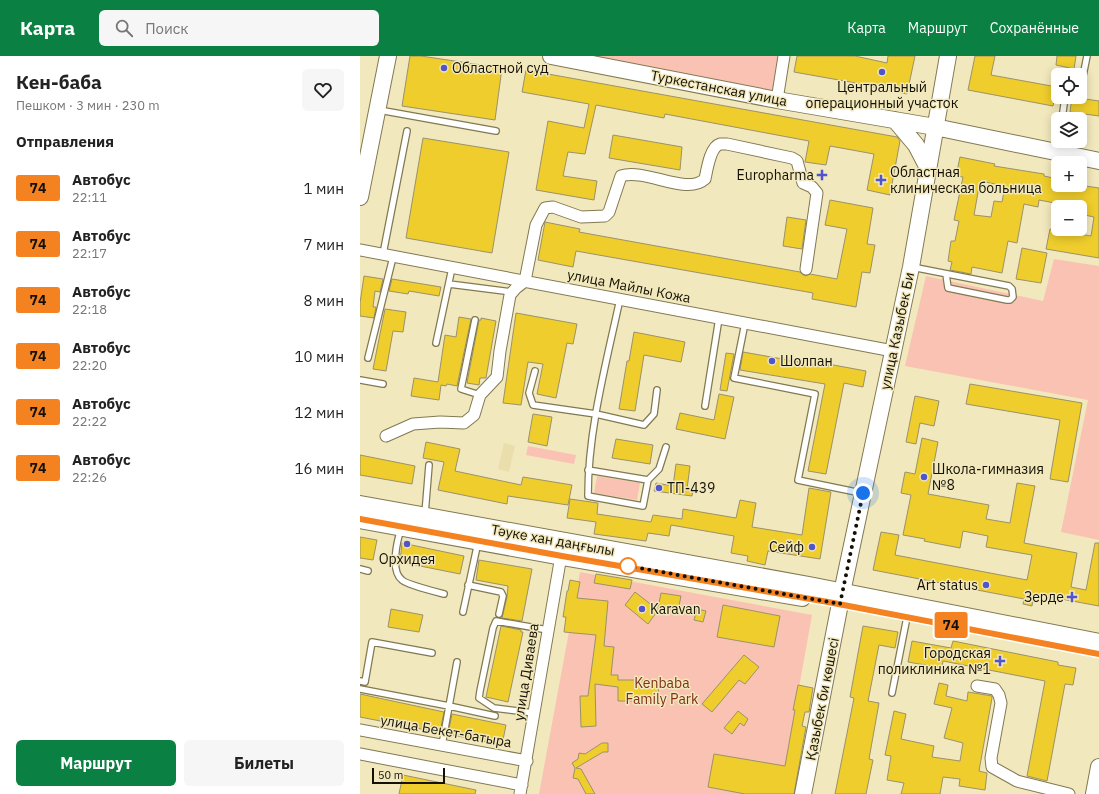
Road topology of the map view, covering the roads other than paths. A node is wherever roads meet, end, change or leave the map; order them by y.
1 (388, 56) edge
2 (551, 56) edge
3 (784, 56) edge
4 (948, 56) edge
5 (1087, 56) edge
6 (1084, 68) edge
7 (776, 100) junction
8 (377, 110) junction
9 (895, 120) junction
10 (935, 127) junction
11 (407, 131) dead end
12 (496, 131) dead end
13 (1099, 161) edge
14 (928, 168) junction
15 (360, 197) edge
16 (360, 250) edge
17 (388, 256) junction
18 (911, 267) junction
19 (452, 268) junction
20 (806, 270) dead end
21 (946, 274) junction
22 (525, 281) junction
23 (449, 284) junction
24 (512, 292) junction
25 (620, 299) junction
26 (720, 318) junction
27 (475, 320) dead end
28 (745, 323) junction
29 (436, 343) dead end
30 (893, 351) junction
31 (368, 358) dead end
32 (535, 371) dead end
33 (360, 380) edge
34 (383, 384) dead end
35 (657, 390) dead end
36 (480, 395) junction
37 (704, 406) dead end
38 (596, 414) junction
39 (386, 436) dead end
40 (666, 447) dead end
41 (430, 465) dead end
42 (588, 470) junction
43 (648, 480) junction
44 (863, 493) junction
45 (360, 505) edge
46 (425, 517) junction
47 (360, 519) edge
48 (402, 526) junction
49 (478, 540) junction
50 (563, 549) junction
51 (360, 569) edge
52 (368, 571) dead end
53 (468, 585) junction
54 (444, 594) dead end
55 (841, 598) junction
56 (463, 612) dead end
57 (499, 614) dead end
58 (907, 617) junction
59 (548, 630) junction
60 (1099, 643) edge
61 (432, 653) dead end
62 (1099, 654) edge
63 (457, 662) dead end
64 (360, 681) edge
65 (978, 686) dead end
66 (360, 689) edge
67 (892, 693) dead end
68 (449, 706) junction
69 (534, 713) junction
70 (495, 716) dead end
71 (360, 730) edge
72 (442, 745) junction
73 (360, 754) edge
74 (527, 761) junction
75 (1099, 767) edge
76 (521, 789) edge
77 (803, 794) edge
78 (1069, 794) edge
79 (1094, 794) edge

1 - 8 main road
2 - 7 main road, Туркестанская улица
3 - 7 street
4 - 10 main road, улица Казыбек Би
5 - 6 lane
7 - 9 main road, Туркестанская улица
8 - 12 lane
8 - 15 main road
9 - 10 main road, Туркестанская улица
9 - 14 main road
10 - 13 main road, Туркестанская улица
10 - 14 main road, улица Казыбек Би
11 - 17 lane
14 - 18 main road, улица Казыбек Би
16 - 17 street, улица Майлы Кожа
17 - 19 street, улица Майлы Кожа
17 - 31 lane
18 - 21 lane
18 - 30 main road, улица Казыбек Би
19 - 22 street, улица Майлы Кожа
19 - 23 lane
20 - 22 street
21 - 21 lane
22 - 24 street
22 - 25 street, улица Майлы Кожа
23 - 24 lane
23 - 29 lane
24 - 36 street
25 - 26 street, улица Майлы Кожа
25 - 38 lane
26 - 28 street, улица Майлы Кожа
26 - 37 lane
27 - 36 lane
28 - 30 street, улица Майлы Кожа
28 - 44 lane
30 - 44 main road, улица Казыбек Би
32 - 38 lane
33 - 34 lane
35 - 38 lane
36 - 39 street
38 - 42 lane
40 - 43 lane
41 - 46 lane
42 - 43 lane
42 - 43 lane
44 - 55 main road, улица Казыбек Би
45 - 46 main road, Тәуке хан даңғылы
46 - 50 main road, Тәуке хан даңғылы
47 - 48 main road, Тәуке хан даңғылы
48 - 49 main road, Тәуке хан даңғылы
48 - 54 lane
49 - 50 main road, Тәуке хан даңғылы
49 - 53 lane
50 - 55 main road, Тәуке хан даңғылы
50 - 59 street, улица Диваева
51 - 52 lane
53 - 56 lane
53 - 57 lane
55 - 58 main road, Тәуке хан даңғылы
55 - 60 main road, Тәуке хан даңғылы
55 - 77 main road, Қазыбек би көшесі
58 - 62 main road, Тәуке хан даңғылы
58 - 67 lane
59 - 69 street, улица Диваева
59 - 69 lane
61 - 64 lane
63 - 68 lane
65 - 78 street
66 - 68 lane
68 - 70 lane
68 - 72 lane
69 - 74 street, улица Диваева
71 - 72 street, улица Бекет-батыра
72 - 74 street, улица Бекет-батыра
73 - 76 street
74 - 76 street, улица Диваева
75 - 79 main road

